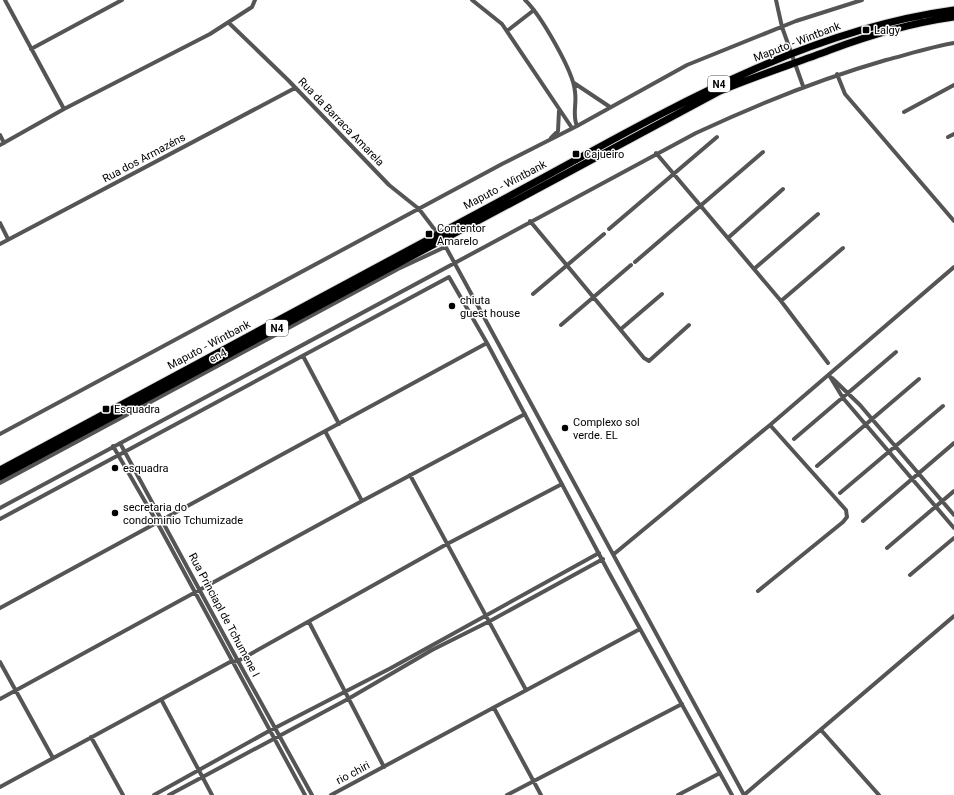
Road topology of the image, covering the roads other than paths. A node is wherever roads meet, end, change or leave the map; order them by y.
1 (5, 0) edge
2 (122, 0) edge
3 (255, 0) edge
4 (472, 0) edge
5 (525, 0) edge
6 (776, 0) edge
7 (862, 0) edge
8 (534, 10) junction
9 (954, 10) edge
10 (954, 18) edge
11 (229, 23) junction
12 (782, 27) junction
13 (507, 32) junction
14 (954, 43) edge
15 (31, 49) junction
16 (793, 58) junction
17 (837, 74) junction
18 (574, 84) junction
19 (954, 85) edge
20 (803, 86) junction
21 (295, 88) junction
22 (610, 107) junction
23 (64, 109) junction
24 (558, 109) junction
25 (904, 112) dead end
26 (577, 126) junction
27 (572, 128) junction
28 (954, 134) edge
29 (0, 135) edge
30 (717, 136) dead end
31 (948, 137) dead end
32 (550, 140) junction
33 (2, 144) edge
34 (764, 152) dead end
35 (656, 153) junction
36 (674, 174) junction
37 (783, 189) dead end
38 (701, 204) junction
39 (419, 208) junction
40 (818, 214) dead end
41 (530, 221) junction
42 (954, 221) edge
43 (0, 223) edge
44 (609, 229) dead end
45 (604, 234) dead end
46 (440, 236) junction
47 (728, 238) junction
48 (8, 239) junction
49 (0, 244) edge
50 (445, 246) junction
51 (843, 248) dead end
52 (454, 262) junction
53 (635, 262) dead end
54 (631, 265) dead end
55 (566, 266) junction
56 (954, 267) edge
57 (754, 269) junction
58 (533, 294) dead end
59 (662, 294) dead end
60 (593, 297) junction
61 (781, 301) junction
62 (561, 325) dead end
63 (689, 325) dead end
64 (621, 328) junction
65 (487, 343) junction
66 (896, 352) dead end
67 (303, 356) junction
68 (828, 363) dead end
69 (829, 375) junction
70 (919, 380) dead end
71 (849, 393) junction
72 (843, 398) junction
73 (943, 406) dead end
74 (525, 414) junction
75 (873, 420) junction
76 (339, 424) junction
77 (770, 425) junction
78 (866, 425) junction
79 (325, 431) junction
80 (0, 434) edge
81 (794, 439) dead end
82 (120, 443) junction
83 (954, 443) edge
84 (113, 446) junction
85 (895, 446) junction
86 (124, 451) junction
87 (889, 452) junction
88 (118, 455) junction
89 (817, 466) dead end
90 (0, 470) edge
91 (920, 473) junction
92 (410, 475) junction
93 (0, 477) edge
94 (912, 480) junction
95 (0, 483) edge
96 (562, 484) junction
97 (954, 491) edge
98 (840, 493) dead end
99 (362, 501) junction
100 (943, 501) junction
101 (936, 506) junction
102 (0, 508) edge
103 (954, 514) edge
104 (0, 519) edge
105 (162, 521) junction
106 (863, 521) dead end
107 (158, 524) junction
108 (954, 528) edge
109 (954, 538) edge
110 (447, 544) junction
111 (887, 548) dead end
112 (599, 553) junction
113 (614, 554) junction
114 (603, 559) junction
115 (910, 575) dead end
116 (200, 590) junction
117 (758, 591) dead end
118 (194, 593) junction
119 (0, 608) edge
120 (486, 615) junction
121 (954, 616) edge
122 (309, 622) junction
123 (490, 622) junction
124 (640, 629) junction
125 (238, 661) junction
126 (0, 662) edge
127 (232, 662) junction
128 (526, 690) junction
129 (16, 691) junction
130 (344, 692) junction
131 (348, 699) junction
132 (0, 700) edge
133 (162, 701) junction
134 (682, 704) junction
135 (494, 708) junction
136 (275, 728) junction
137 (821, 730) junction
138 (269, 731) junction
139 (278, 735) junction
140 (91, 737) junction
141 (273, 738) junction
142 (53, 758) junction
143 (384, 767) junction
144 (199, 770) junction
145 (720, 773) junction
146 (202, 776) junction
147 (534, 781) junction
148 (0, 788) edge
149 (123, 795) edge
150 (154, 795) edge
151 (169, 795) edge
152 (212, 795) edge
153 (305, 795) edge
154 (312, 795) edge
155 (331, 795) edge
156 (507, 795) edge
157 (541, 795) edge
158 (678, 795) edge
159 (732, 795) edge
160 (744, 795) edge
161 (879, 795) edge

1 - 15 street
2 - 15 street
3 - 11 street
4 - 13 street
5 - 8 street
6 - 12 street
7 - 12 street
8 - 13 street
8 - 18 street
9 - 16 highway, Maputo - Wintbank / N4
10 - 16 highway, Maputo - Wintbank / N4
11 - 21 street, Rua da Barraca Amarela
11 - 23 street
12 - 16 street
12 - 22 street
13 - 24 street
14 - 17 street
15 - 23 street
16 - 20 street
16 - 46 highway, Maputo - Wintbank / N4
17 - 20 street
17 - 42 street
18 - 22 street
18 - 26 street
19 - 25 street
20 - 35 street
21 - 39 street, Rua da Barraca Amarela
21 - 48 street, Rua dos Armazéns
22 - 26 street
23 - 33 street
24 - 27 street
24 - 32 street
26 - 27 street
27 - 32 street
28 - 31 street
29 - 33 street
30 - 36 street
32 - 39 street
34 - 38 street
35 - 36 street
35 - 41 street
36 - 38 street
36 - 44 street
37 - 47 street
38 - 47 street
38 - 53 street
39 - 46 street, Rua da Barraca Amarela
39 - 80 street
40 - 57 street
41 - 52 street
41 - 55 street
43 - 48 street
45 - 55 street
46 - 50 street, Rua da Barraca Amarela
46 - 90 highway, Maputo - Wintbank / N4
46 - 93 highway, Maputo - Wintbank / N4
47 - 57 street
48 - 49 street, Rua dos Armazéns
50 - 52 street, Rua da Barraca Amarela
50 - 95 street, en4
51 - 61 street
52 - 82 street
52 - 113 street, Rua da Barraca Amarela
54 - 60 street
55 - 58 street
55 - 60 street
56 - 69 street
57 - 61 street
59 - 64 street
60 - 62 street
60 - 64 street
61 - 68 street
63 - 64 street
65 - 67 street
65 - 74 street
65 - 76 street
66 - 71 street
67 - 76 street
67 - 86 street
69 - 71 street
69 - 72 street
69 - 77 street
70 - 75 street
71 - 72 street
71 - 75 street
72 - 78 street
72 - 81 street
73 - 85 street
74 - 92 street
74 - 96 street
75 - 78 street
75 - 85 street
76 - 79 street
77 - 113 street
77 - 117 street
78 - 87 street
78 - 89 street
79 - 99 street
79 - 105 street
82 - 84 street
82 - 86 street, Rua Princiapl de Tchumene I
83 - 91 street
84 - 88 street, Rua Princiapl de Tchumene I
84 - 102 street
85 - 87 street
85 - 91 street
86 - 88 street
86 - 105 street, Rua Princiapl de Tchumene I
87 - 94 street
87 - 98 street
88 - 104 street
88 - 107 street, Rua Princiapl de Tchumene I
91 - 94 street
91 - 100 street
92 - 99 street
92 - 110 street
94 - 101 street
94 - 106 street
96 - 110 street
96 - 112 street
97 - 100 street
99 - 116 street
100 - 101 street
100 - 103 street
101 - 108 street
101 - 111 street
105 - 107 street
105 - 116 street, Rua Princiapl de Tchumene I
107 - 118 street, Rua Princiapl de Tchumene I
107 - 119 street
109 - 115 street
110 - 120 street
110 - 122 street
112 - 114 street
112 - 120 street
113 - 160 street, Rua da Barraca Amarela
114 - 123 street
114 - 124 street
116 - 118 street
116 - 125 street, Rua Princiapl de Tchumene I
118 - 127 street, Rua Princiapl de Tchumene I
118 - 129 street
120 - 123 street
120 - 130 street
121 - 137 street
122 - 125 street
122 - 130 street
123 - 128 street
123 - 131 street
124 - 128 street, rio chiri
124 - 134 street
125 - 127 street
125 - 136 street, Rua Princiapl de Tchumene I
126 - 129 street
127 - 133 street
127 - 138 street, Rua Princiapl de Tchumene I
128 - 135 street, rio chiri
129 - 132 street
129 - 142 street
130 - 131 street
130 - 136 street
131 - 139 street
131 - 143 street
133 - 140 street
133 - 144 street
134 - 145 street
134 - 147 street
135 - 143 street, rio chiri
135 - 147 street
136 - 138 street
136 - 139 street, Rua Princiapl de Tchumene I
137 - 160 street
137 - 161 street
138 - 141 street, Rua Princiapl de Tchumene I
138 - 144 street
139 - 141 street
139 - 154 street, Rua Princiapl de Tchumene I
140 - 142 street
140 - 149 street
141 - 146 street
141 - 153 street, Rua Princiapl de Tchumene I
142 - 148 street
143 - 155 street, rio chiri
144 - 146 street
144 - 150 street
145 - 158 street
145 - 159 street
146 - 151 street
146 - 152 street
147 - 156 street
147 - 157 street

